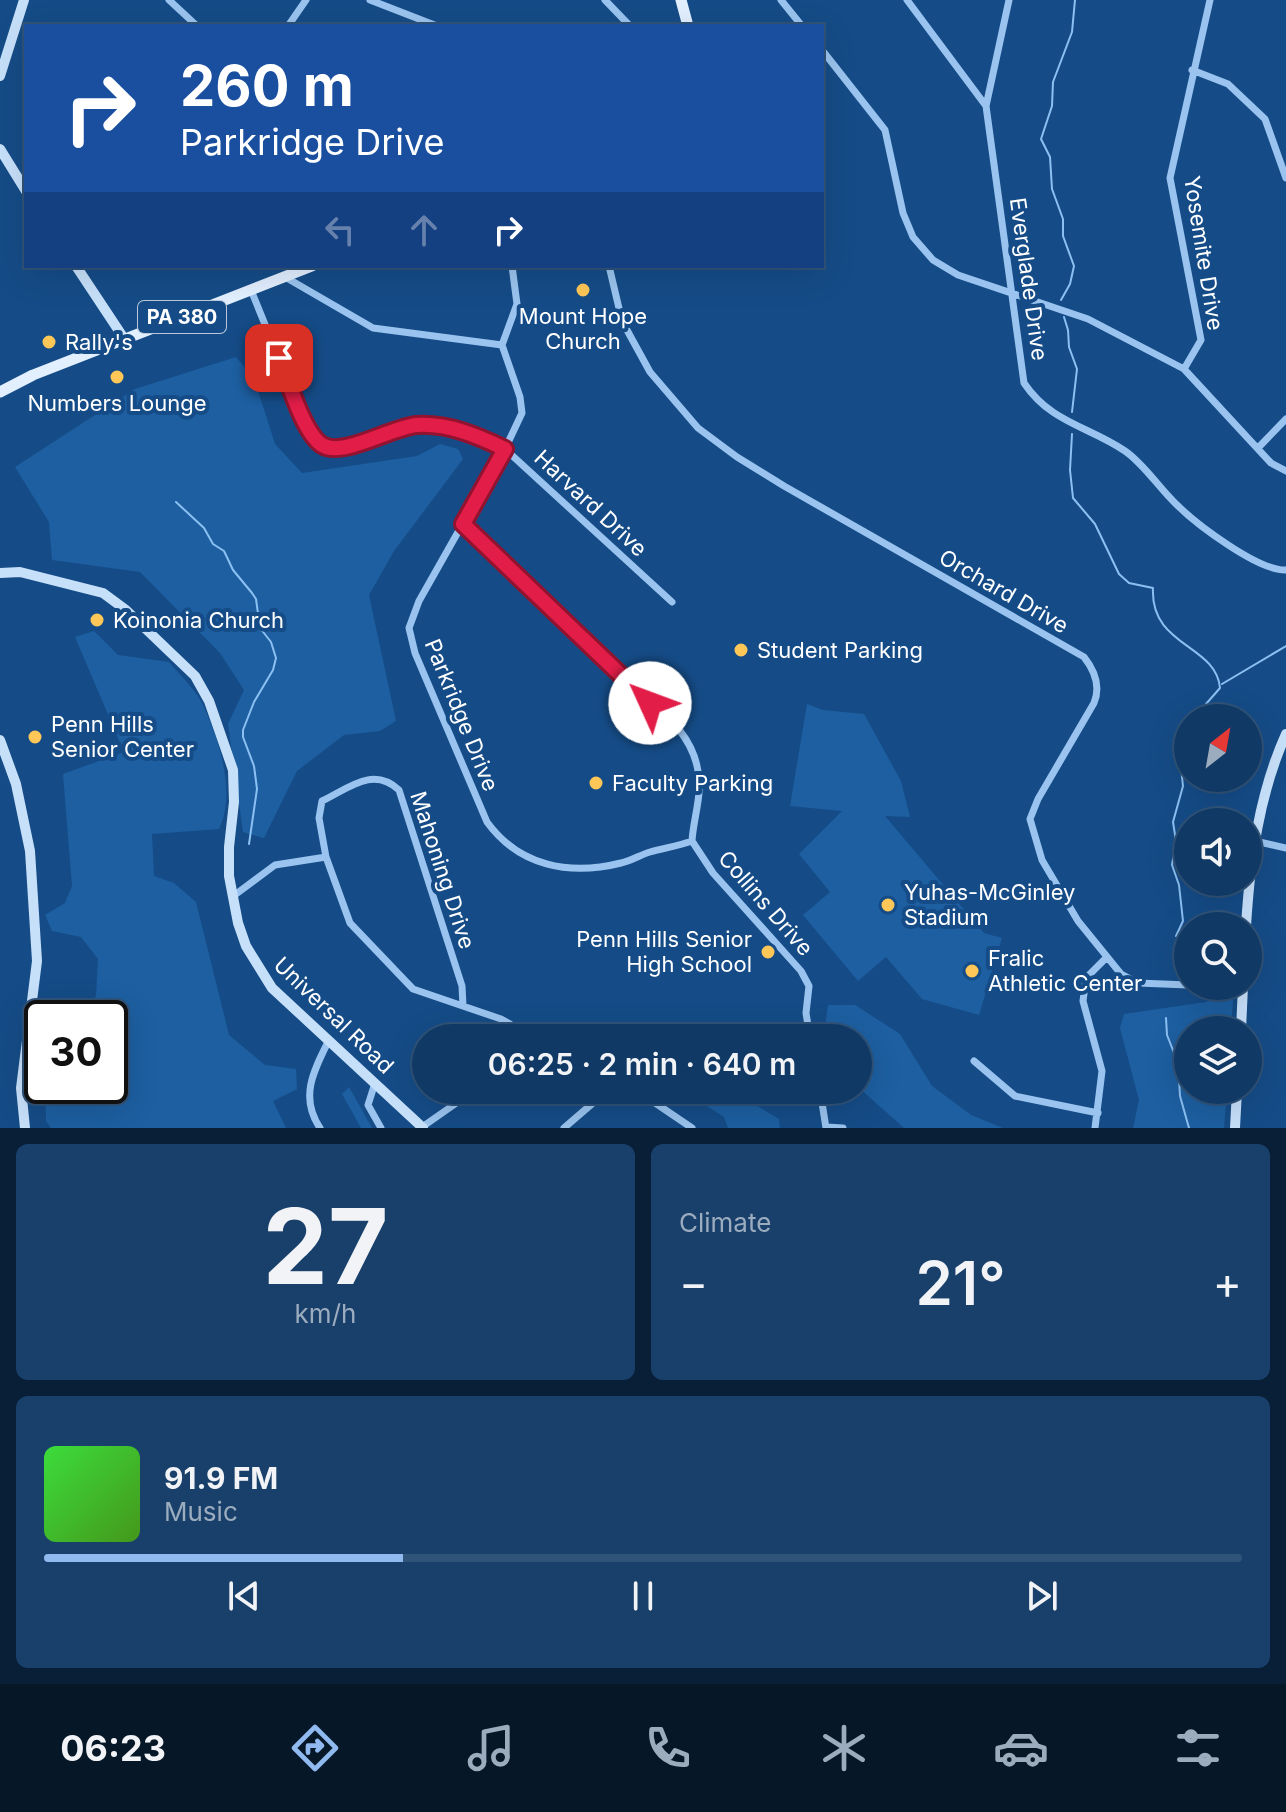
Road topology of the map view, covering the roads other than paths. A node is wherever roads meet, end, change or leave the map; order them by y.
1 (24, 0) edge
2 (169, 0) edge
3 (306, 0) edge
4 (370, 0) edge
5 (605, 0) edge
6 (681, 0) edge
7 (781, 0) edge
8 (907, 0) edge
9 (1009, 0) edge
10 (1210, 0) edge
11 (195, 24) edge
12 (289, 24) edge
13 (432, 24) edge
14 (628, 24) edge
15 (687, 24) edge
16 (800, 24) edge
17 (824, 53) edge
18 (1192, 70) junction
19 (0, 76) edge
20 (986, 106) junction
21 (0, 149) edge
22 (1286, 178) edge
23 (24, 188) edge
24 (77, 268) edge
25 (307, 268) edge
26 (512, 268) edge
27 (609, 268) edge
28 (285, 277) junction
29 (251, 290) junction
30 (1013, 294) junction
31 (125, 340) junction
32 (502, 345) junction
33 (1184, 369) junction
34 (0, 392) edge
35 (1286, 419) edge
36 (1258, 448) junction
37 (505, 449) junction
38 (1286, 471) edge
39 (463, 524) junction
40 (1286, 570) edge
41 (0, 573) edge
42 (672, 602) dead end
43 (1286, 734) edge
44 (0, 740) edge
45 (1262, 813) edge
46 (692, 841) junction
47 (1262, 843) edge
48 (1286, 848) edge
49 (326, 857) junction
50 (232, 897) junction
51 (1106, 958) junction
52 (1174, 984) edge
53 (463, 1006) junction
54 (510, 1024) edge
55 (808, 1024) edge
56 (329, 1040) junction
57 (974, 1061) dead end
58 (375, 1083) junction
59 (455, 1104) edge
60 (592, 1104) edge
61 (657, 1104) edge
62 (822, 1104) edge
63 (1236, 1104) edge
64 (1098, 1113) junction
65 (422, 1127) edge
66 (25, 1128) edge
67 (320, 1128) edge
68 (381, 1128) edge
69 (564, 1128) edge
70 (692, 1128) edge
71 (826, 1128) edge
72 (843, 1128) edge
73 (1095, 1128) edge
74 (1235, 1128) edge

1 - 19 street
2 - 11 street
3 - 12 street
4 - 13 street
5 - 14 street
6 - 15 main road
7 - 16 street
8 - 20 street
9 - 20 street, Everglade Drive
10 - 18 street, Yosemite Drive
17 - 30 street
18 - 22 street
18 - 33 street, Yosemite Drive
20 - 30 street, Everglade Drive
21 - 23 street
24 - 31 street
25 - 28 main road, PA 380
26 - 32 street
27 - 51 street, Orchard Drive
28 - 29 main road, PA 380
28 - 32 street
29 - 31 main road, PA 380
29 - 37 street, Harvard Drive
30 - 33 street
30 - 40 street, Everglade Drive
31 - 34 main road, PA 380
32 - 37 street, Parkridge Drive
33 - 36 street
35 - 36 street
36 - 38 street
37 - 39 street, Parkridge Drive
37 - 42 street, Harvard Drive
39 - 46 street
39 - 46 street, Parkridge Drive
41 - 50 street, Universal Road
43 - 45 street
44 - 66 street
46 - 55 street, Collins Drive
47 - 48 street
49 - 50 street
49 - 53 street
49 - 53 street, Mahoning Drive
50 - 56 street, Universal Road
51 - 52 street, Orchard Drive
51 - 64 street
53 - 54 street
56 - 58 street, Universal Road
56 - 67 street
57 - 64 street
58 - 65 street, Universal Road
58 - 68 street
59 - 65 street
60 - 69 street
61 - 70 street
62 - 71 street
63 - 74 street
64 - 73 street
71 - 72 street

